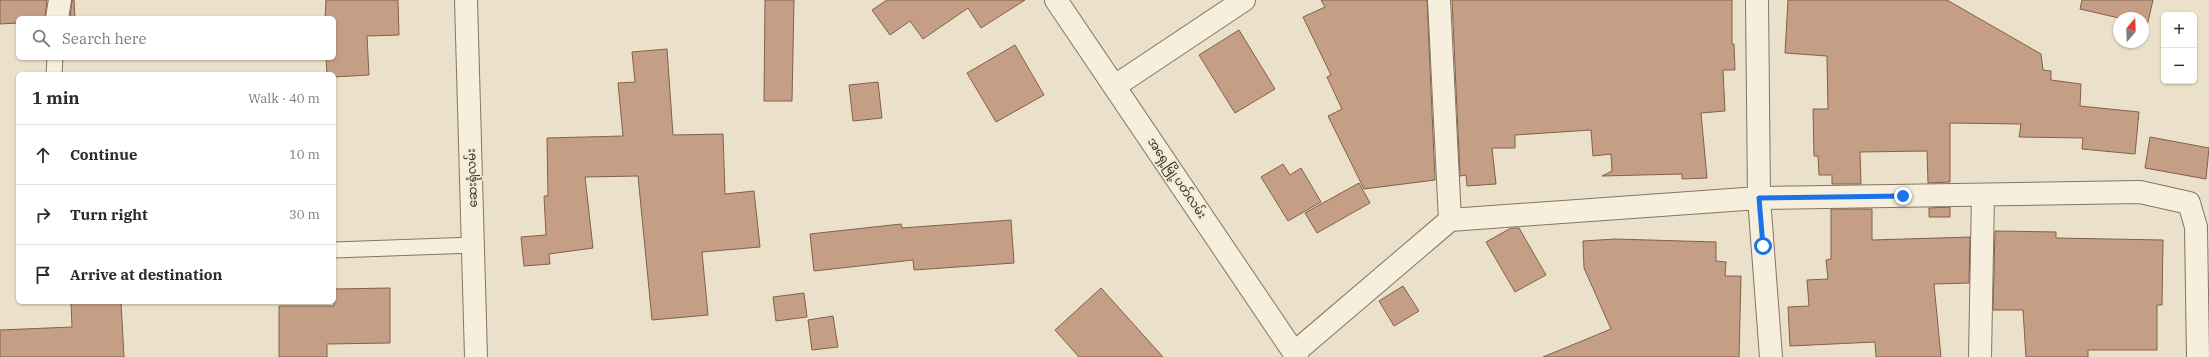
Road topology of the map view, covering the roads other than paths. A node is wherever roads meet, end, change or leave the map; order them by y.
1 (60, 0) edge
2 (466, 0) edge
3 (1056, 0) edge
4 (1244, 0) edge
5 (1439, 0) edge
6 (1757, 0) edge
7 (57, 16) edge
8 (55, 60) edge
9 (54, 72) edge
10 (1116, 86) junction
11 (1983, 195) junction
12 (1759, 198) junction
13 (1450, 220) junction
14 (474, 244) junction
15 (336, 250) edge
16 (1295, 355) edge
17 (476, 357) edge
18 (1771, 357) edge
19 (1980, 357) edge
20 (2198, 357) edge

1 - 7 street
2 - 14 street, ဆေးရုံလမ်း
3 - 10 street, အရှေ့မြို့ပတ်လမ်း
4 - 10 street
5 - 13 street
6 - 12 street
8 - 9 lane
10 - 16 street, အရှေ့မြို့ပတ်လမ်း
11 - 12 street
11 - 19 street
11 - 20 street
12 - 13 street
12 - 18 street
13 - 16 street
14 - 15 lane
14 - 17 street, ဆေးရုံလမ်း

